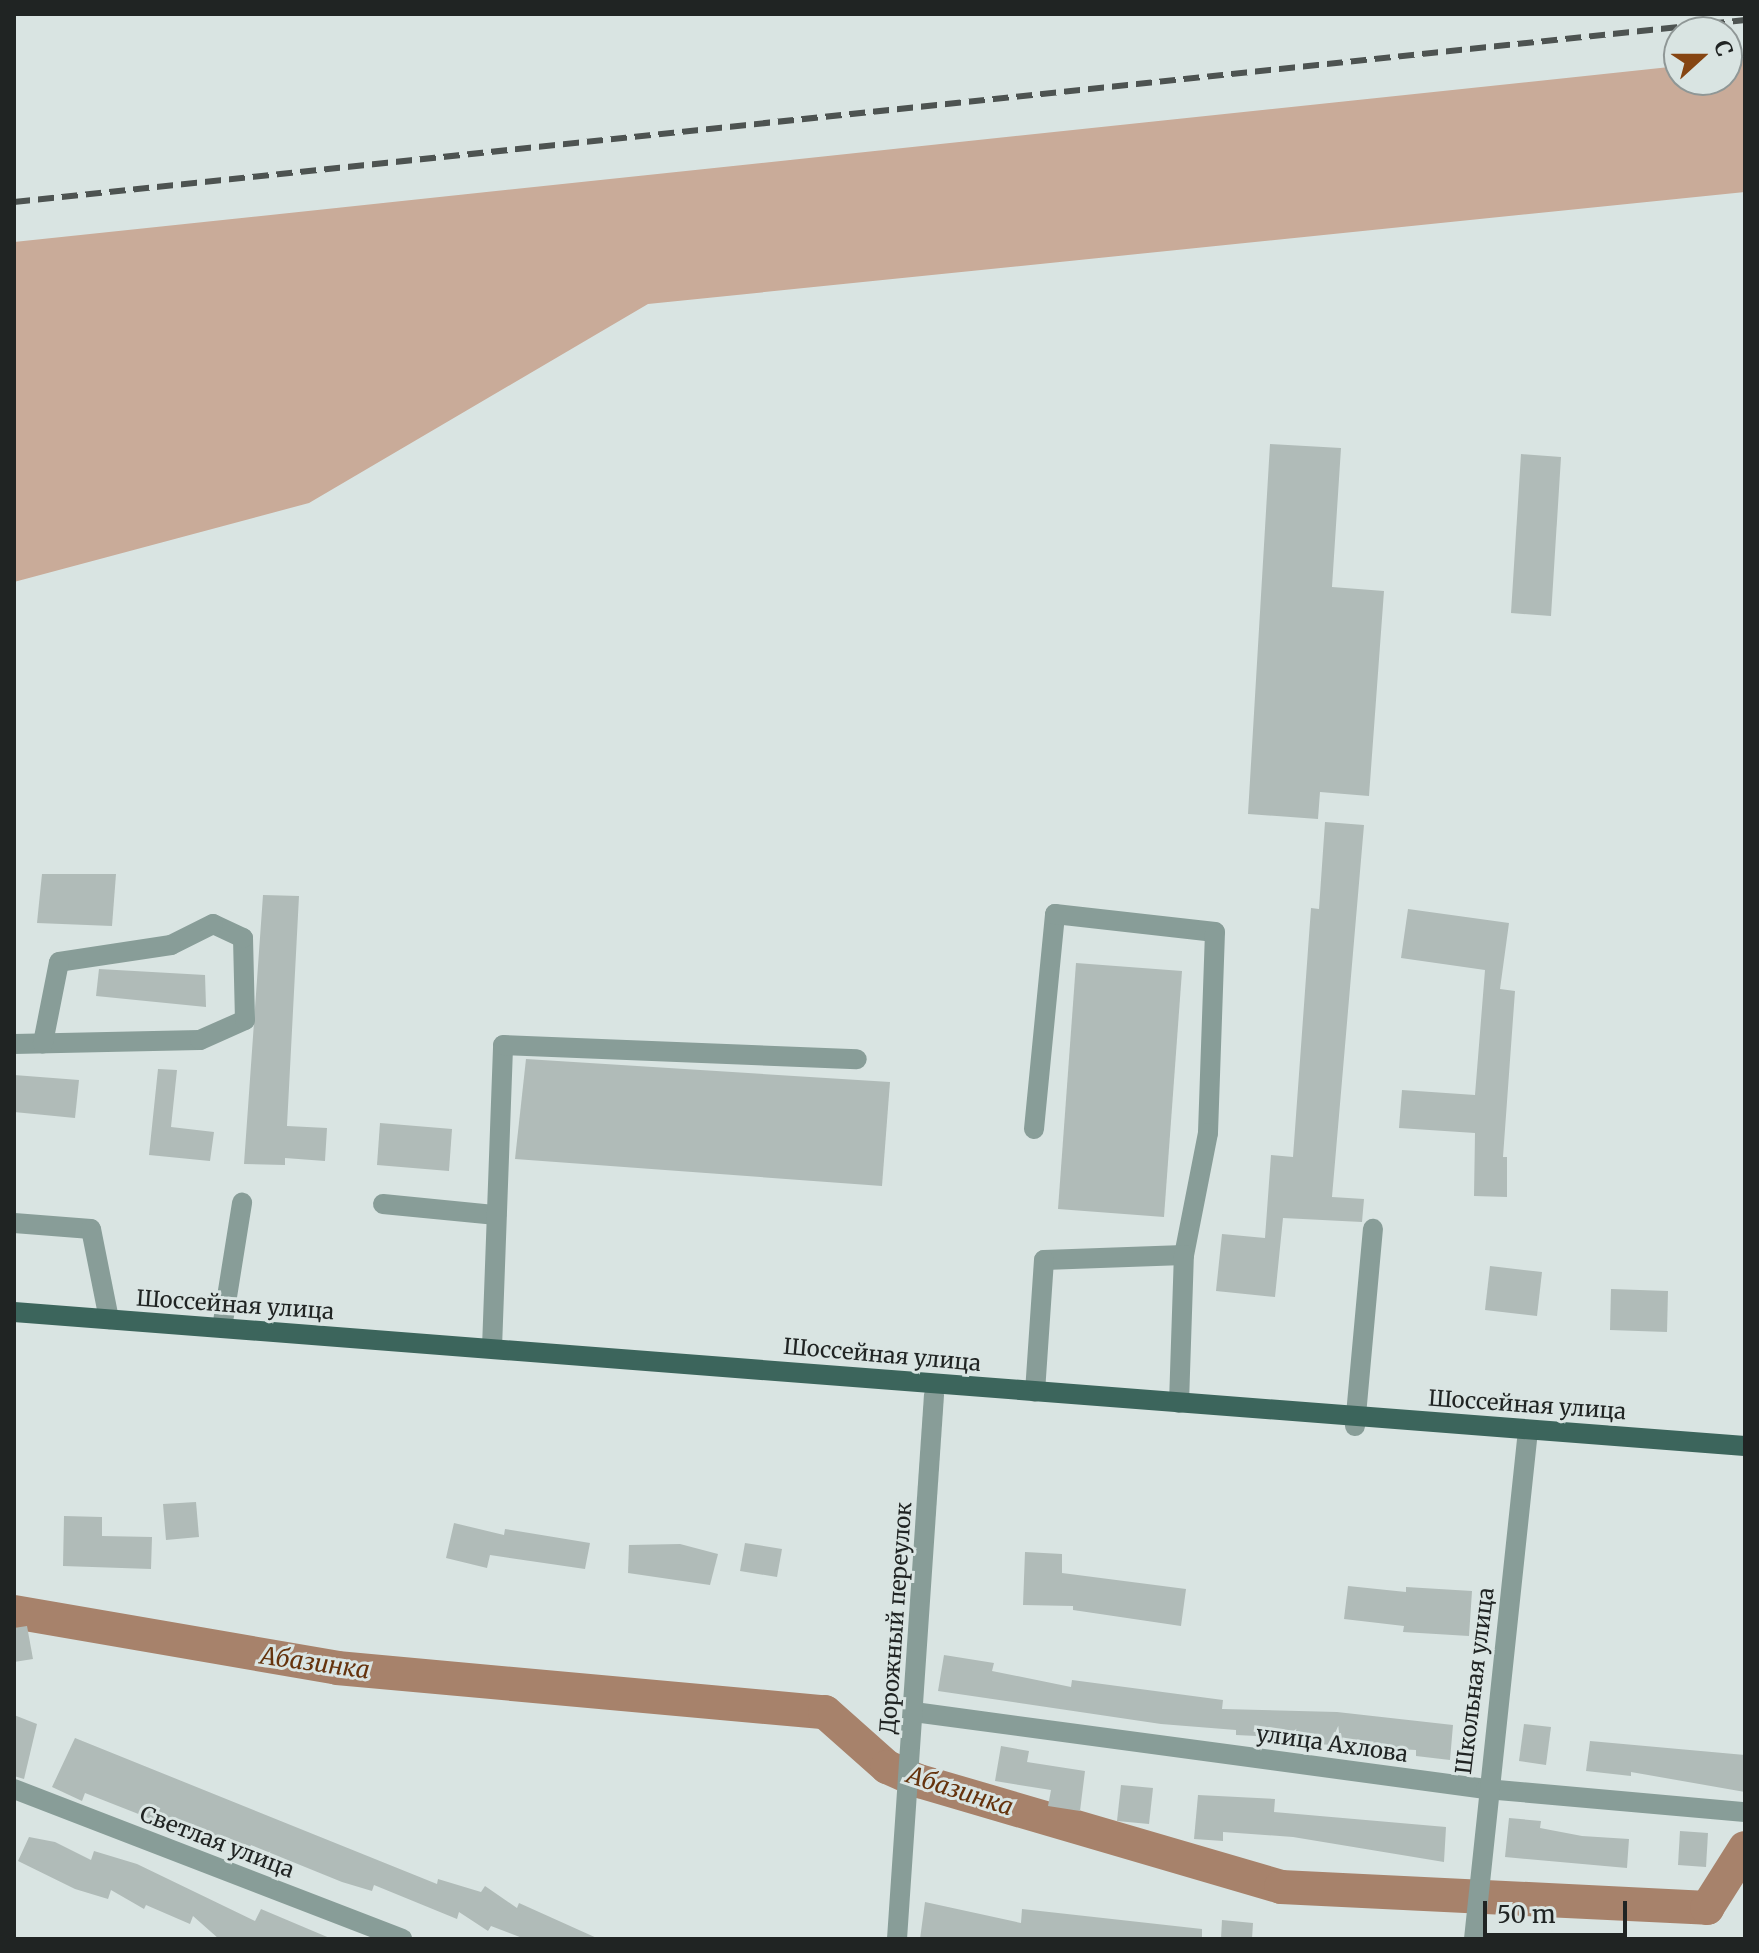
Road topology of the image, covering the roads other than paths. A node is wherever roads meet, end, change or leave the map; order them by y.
1 (43, 1043) junction
2 (14, 1044) edge
3 (857, 1059) dead end
4 (1034, 1129) dead end
5 (242, 1203) dead end
6 (383, 1204) dead end
7 (496, 1215) junction
8 (14, 1223) edge
9 (1373, 1229) dead end
10 (1184, 1255) junction
11 (14, 1312) edge
12 (109, 1319) junction
13 (14, 1323) edge
14 (222, 1328) junction
15 (492, 1348) junction
16 (1035, 1392) junction
17 (934, 1395) junction
18 (1179, 1403) junction
19 (1356, 1421) junction
20 (1527, 1434) junction
21 (1745, 1446) edge
22 (1745, 1456) edge
23 (914, 1712) junction
24 (14, 1789) edge
25 (1486, 1789) junction
26 (1745, 1812) edge
27 (402, 1939) edge
28 (897, 1939) edge
29 (1474, 1939) edge

1 - 1 street
1 - 2 street
3 - 7 street
4 - 10 street
5 - 14 street
6 - 7 street
7 - 15 street
8 - 12 street
9 - 19 street
10 - 16 street
10 - 18 street
11 - 12 main road, Шоссейная улица
12 - 14 main road, Шоссейная улица
13 - 17 main road, Шоссейная улица
14 - 15 main road, Шоссейная улица
15 - 16 main road, Шоссейная улица
16 - 18 main road, Шоссейная улица
17 - 19 main road, Шоссейная улица
17 - 23 street, Дорожный переулок
18 - 19 main road, Шоссейная улица
19 - 20 main road, Шоссейная улица
20 - 21 main road, Шоссейная улица
20 - 22 main road, Шоссейная улица
20 - 25 street, Школьная улица
23 - 25 street, улица Ахлова
23 - 28 street, Дорожный переулок
24 - 27 street, Светлая улица
25 - 26 street, улица Ахлова
25 - 29 street, Школьная улица

